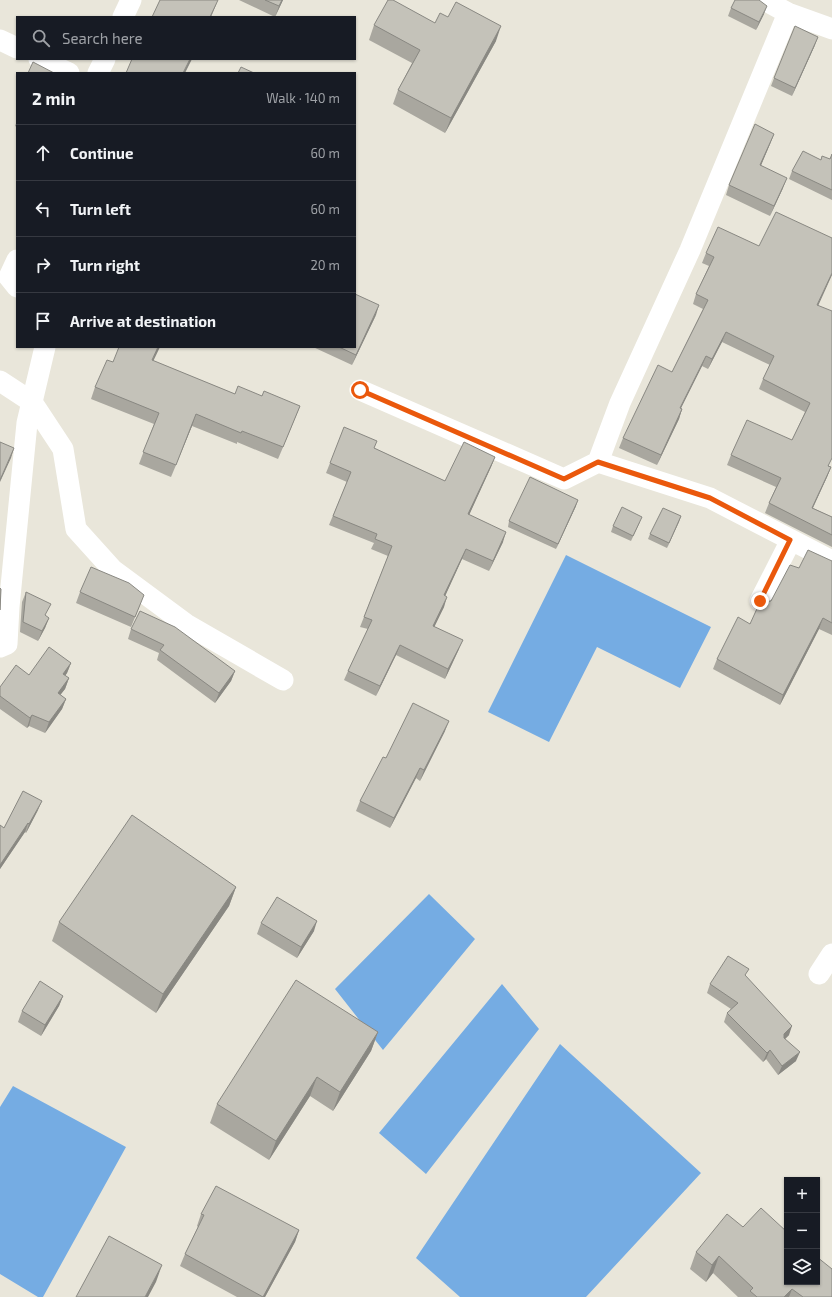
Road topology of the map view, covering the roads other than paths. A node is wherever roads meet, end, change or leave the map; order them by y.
1 (130, 0) edge
2 (764, 0) edge
3 (788, 13) junction
4 (123, 16) edge
5 (832, 29) edge
6 (0, 40) edge
7 (16, 48) edge
8 (41, 60) edge
9 (104, 60) edge
10 (67, 72) edge
11 (98, 72) edge
12 (16, 262) edge
13 (16, 286) edge
14 (45, 348) edge
15 (0, 381) edge
16 (360, 390) dead end
17 (32, 402) junction
18 (598, 462) junction
19 (790, 540) junction
20 (832, 561) edge
21 (760, 601) edge
22 (0, 647) edge
23 (283, 680) dead end
24 (832, 954) edge
25 (819, 974) dead end

1 - 4 street
2 - 3 street
3 - 5 street
3 - 18 street
6 - 7 street
8 - 10 street
9 - 11 street
12 - 13 street
14 - 17 street
15 - 17 street
16 - 18 street
17 - 22 street
17 - 23 street
18 - 19 street
19 - 20 street
19 - 21 street
24 - 25 street

